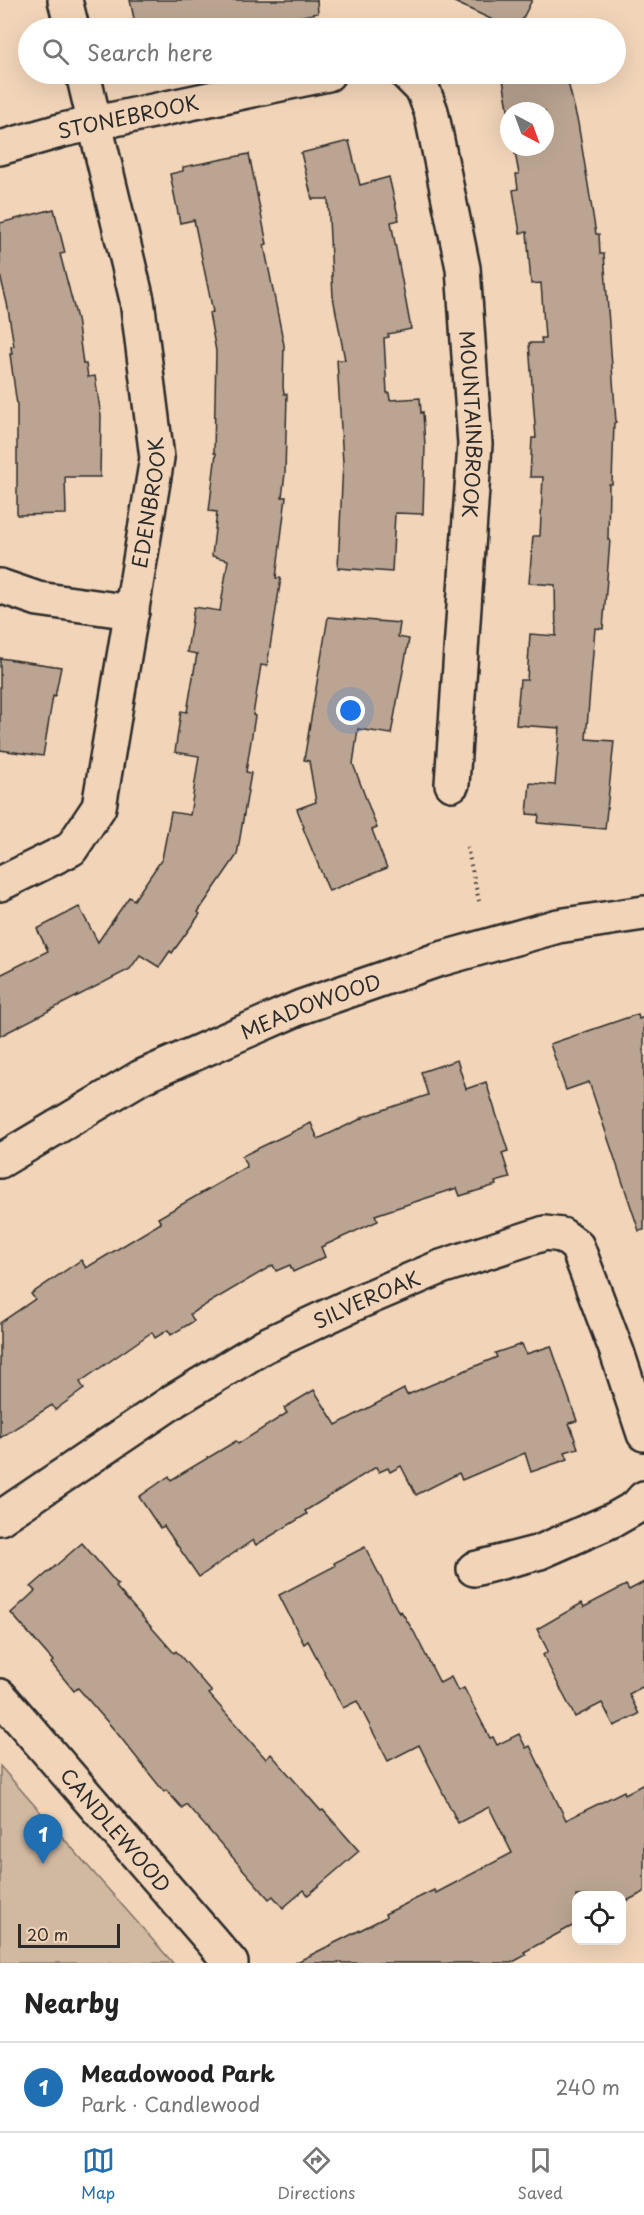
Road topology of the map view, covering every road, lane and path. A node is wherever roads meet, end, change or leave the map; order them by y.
1 (65, 0) edge
2 (70, 18) edge
3 (85, 84) edge
4 (280, 84) edge
5 (417, 84) edge
6 (95, 123) junction
7 (0, 148) edge
8 (0, 586) edge
9 (132, 612) junction
10 (452, 784) dead end
11 (467, 847) dead end
12 (0, 884) edge
13 (479, 901) dead end
14 (644, 913) edge
15 (0, 1161) edge
16 (644, 1434) edge
17 (644, 1498) edge
18 (0, 1518) edge
19 (474, 1569) dead end
20 (0, 1696) edge
21 (231, 1963) edge

1 - 2 street
3 - 6 street, EDENBROOK
4 - 6 street, STONEBROOK
5 - 10 street, MOUNTAINBROOK
6 - 7 street, STONEBROOK
6 - 9 street, EDENBROOK
8 - 9 street
9 - 12 street, EDENBROOK
11 - 13 path
14 - 15 street, MEADOWOOD
16 - 18 street, SILVEROAK
17 - 19 street
20 - 21 street, CANDLEWOOD

